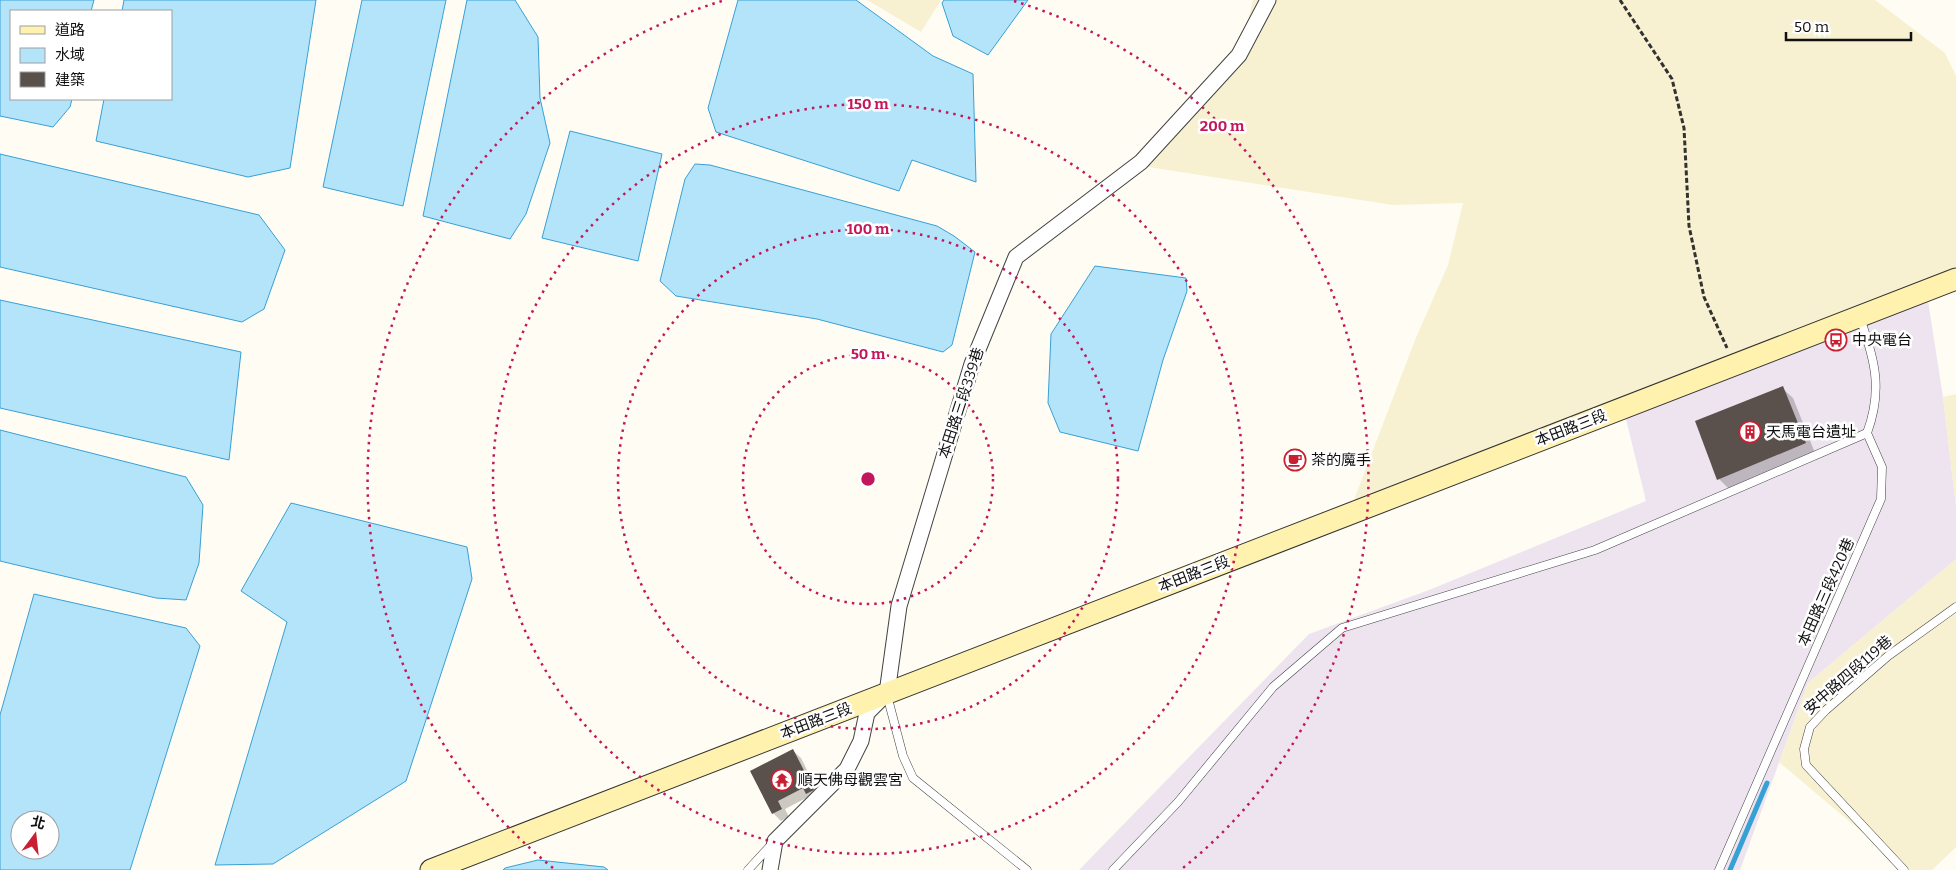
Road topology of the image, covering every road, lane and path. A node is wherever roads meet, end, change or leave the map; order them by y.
1 (1268, 0) edge
2 (1620, 0) edge
3 (1956, 279) edge
4 (1859, 316) junction
5 (1735, 364) junction
6 (1867, 433) junction
7 (1956, 607) edge
8 (887, 693) junction
9 (775, 841) junction
10 (443, 868) edge
11 (748, 870) edge
12 (770, 870) edge
13 (1026, 870) edge
14 (1113, 870) edge
15 (1718, 870) edge
16 (1904, 870) edge

1 - 8 street, 本田路三段339巷
2 - 5 path
3 - 4 street, 本田路三段
4 - 5 street, 本田路三段
4 - 6 lane
5 - 8 street, 本田路三段
6 - 14 lane
6 - 15 lane, 本田路三段420巷
7 - 16 lane, 安中路四段119巷
8 - 9 street
8 - 10 street, 本田路三段
8 - 13 lane
9 - 11 lane
9 - 12 street

